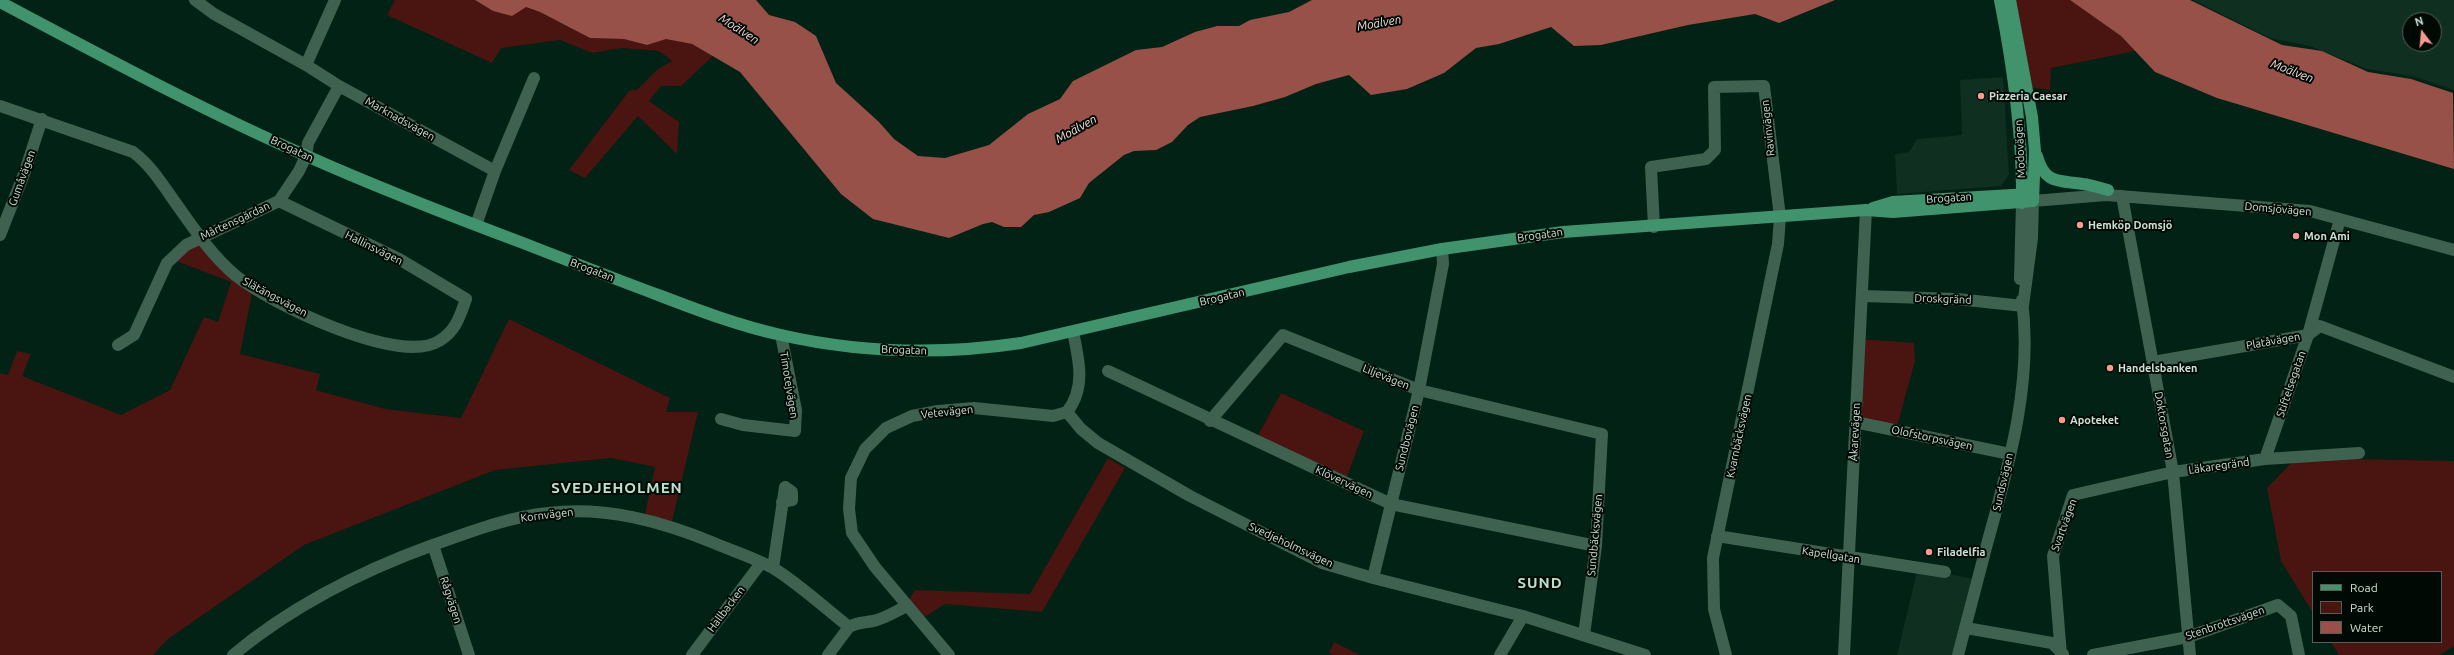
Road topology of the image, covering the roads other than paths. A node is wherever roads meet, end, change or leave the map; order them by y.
1 (195, 0) edge
2 (335, 0) edge
3 (2000, 0) edge
4 (2010, 0) edge
5 (0, 2) edge
6 (306, 65) junction
7 (534, 78) dead end
8 (339, 86) junction
9 (0, 106) edge
10 (42, 120) junction
11 (2035, 151) junction
12 (306, 156) junction
13 (495, 171) junction
14 (2108, 190) junction
15 (2122, 196) junction
16 (2027, 198) junction
17 (279, 201) junction
18 (1866, 210) junction
19 (1780, 217) junction
20 (2340, 219) junction
21 (476, 225) junction
22 (1654, 227) junction
23 (0, 235) edge
24 (200, 237) junction
25 (1442, 249) junction
26 (2454, 250) edge
27 (1863, 296) junction
28 (466, 299) joint
29 (2023, 306) junction
30 (1073, 332) junction
31 (780, 335) junction
32 (2308, 335) junction
33 (118, 345) dead end
34 (2152, 362) junction
35 (1108, 371) dead end
36 (2454, 377) edge
37 (1419, 390) junction
38 (1067, 412) junction
39 (721, 419) dead end
40 (1210, 421) junction
41 (1855, 422) junction
42 (1602, 434) joint
43 (2358, 453) dead end
44 (2010, 454) junction
45 (2265, 460) junction
46 (2173, 472) junction
47 (782, 502) dead end
48 (1391, 504) junction
49 (1717, 536) junction
50 (433, 545) junction
51 (1596, 546) junction
52 (1849, 558) junction
53 (761, 563) junction
54 (773, 568) junction
55 (1945, 572) dead end
56 (1373, 578) junction
57 (907, 606) junction
58 (1523, 616) junction
59 (849, 627) junction
60 (1966, 628) junction
61 (1584, 635) junction
62 (2188, 637) junction
63 (465, 654) edge
64 (1636, 654) edge
65 (2062, 654) edge
66 (233, 655) edge
67 (692, 655) edge
68 (828, 655) edge
69 (949, 655) edge
70 (1500, 655) edge
71 (1726, 655) edge
72 (1844, 655) edge
73 (1958, 655) edge
74 (2093, 655) edge
75 (2190, 655) edge
76 (2299, 655) edge

1 - 6 street, Marknadsvägen
2 - 6 street
3 - 16 main road, Modovägen
4 - 11 main road, Modovägen
5 - 12 main road, Brogatan
6 - 8 street, Marknadsvägen
7 - 13 street
8 - 12 street, Mårtensgärdan
8 - 13 street, Marknadsvägen
9 - 10 street, Slätängsvägen
10 - 23 street, Gumåvägen
10 - 24 street, Slätängsvägen
11 - 14 main road
11 - 16 main road, Modovägen
12 - 17 street, Mårtensgärdan
12 - 21 main road, Brogatan
13 - 21 street
14 - 15 street, Domsjövägen
14 - 16 street, Domsjövägen
15 - 16 street, Domsjövägen
15 - 20 street, Domsjövägen
15 - 34 street, Doktorsgatan
16 - 18 main road, Brogatan
16 - 29 street, Sundsvägen
17 - 24 street, Mårtensgärdan
17 - 28 street, Hallinsvägen
18 - 19 main road, Brogatan
18 - 27 street, Åkarevägen
19 - 22 main road, Brogatan
19 - 22 street, Ravinvägen
19 - 49 street, Kvarnbäcksvägen
20 - 26 street, Domsjövägen
20 - 32 street, Stiftelsegatan
21 - 31 main road, Brogatan
22 - 25 main road, Brogatan
24 - 28 street, Slätängsvägen
24 - 33 street, Mårtensgärdan
25 - 30 main road, Brogatan
25 - 37 street, Sundbovägen
27 - 29 street, Droskgränd
27 - 41 street, Åkarevägen
29 - 44 street, Sundsvägen
30 - 31 main road, Brogatan
30 - 38 street
31 - 39 street, Timotejvägen
32 - 34 street, Platåvägen
32 - 36 street, Platåvägen
32 - 45 street, Stiftelsegatan
34 - 46 street, Doktorsgatan
35 - 40 street, Klövervägen
37 - 40 street, Liljevägen
37 - 42 street, Liljevägen
37 - 48 street, Sundbovägen
38 - 56 street, Svedjeholmsvägen
38 - 57 street, Vetevägen
40 - 48 street, Klövervägen
41 - 44 street, Olofstorpsvägen
41 - 52 street, Åkarevägen
42 - 51 street, Sundbäcksvägen
43 - 45 street
44 - 60 street, Sundsvägen
45 - 46 street, Läkaregränd
46 - 62 street, Doktorsgatan
46 - 65 street, Svartvägen
47 - 54 street
48 - 51 street, Klövervägen
48 - 56 street, Sundbovägen
49 - 52 street, Kapellgatan
49 - 71 street, Kvarnbäcksvägen
50 - 53 street, Kornvägen
50 - 63 street, Rågvägen
50 - 66 street, Kornvägen
51 - 61 street, Sundbäcksvägen
52 - 55 street, Kapellgatan
52 - 72 street, Åkarevägen
53 - 54 street, Kornvägen
53 - 67 street, Hallbacken
54 - 59 street, Kornvägen
56 - 58 street, Svedjeholmsvägen
57 - 59 street
57 - 69 street, Vetevägen
58 - 61 street, Svedjeholmsvägen
58 - 70 street
59 - 68 street
60 - 65 street
60 - 73 street, Sundsvägen
61 - 64 street, Svedjeholmsvägen
62 - 74 street, Stenbrottsvägen
62 - 75 street, Doktorsgatan
62 - 76 street, Stenbrottsvägen

